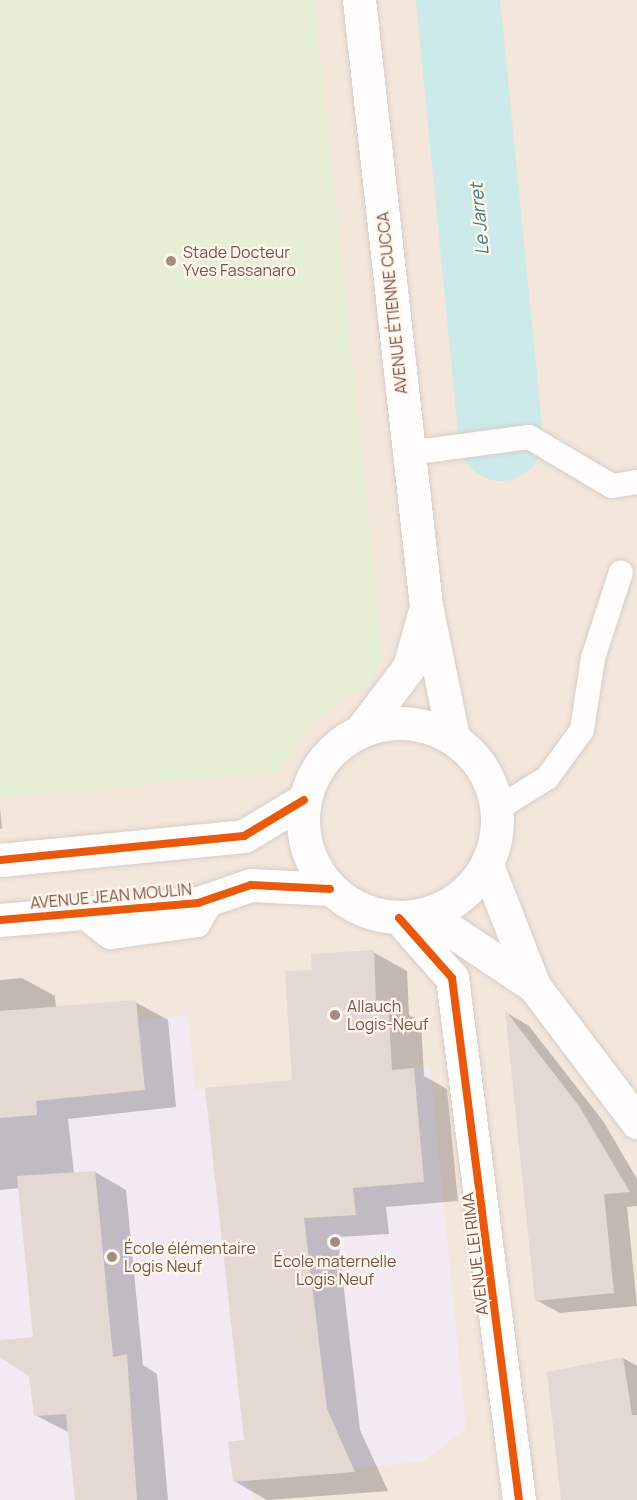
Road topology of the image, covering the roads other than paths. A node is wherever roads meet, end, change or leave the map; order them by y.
1 (359, 0) edge
2 (409, 453) junction
3 (637, 482) edge
4 (621, 572) dead end
5 (426, 606) junction
6 (362, 729) junction
7 (453, 737) junction
8 (304, 800) junction
9 (497, 810) junction
10 (0, 860) edge
11 (487, 865) junction
12 (330, 889) junction
13 (413, 916) junction
14 (0, 920) edge
15 (534, 986) junction
16 (637, 1122) edge
17 (519, 1500) edge

1 - 2 main road, AVENUE ÉTIENNE CUCCA
2 - 3 lane
2 - 5 main road, AVENUE ÉTIENNE CUCCA
4 - 9 lane
5 - 6 main road
5 - 7 main road
6 - 7 main road
6 - 8 main road
7 - 9 main road
8 - 10 main road
8 - 12 main road
9 - 11 main road
11 - 13 main road
11 - 15 main road
12 - 13 main road
12 - 14 main road, AVENUE JEAN MOULIN
13 - 15 main road
13 - 17 main road, AVENUE LEI RIMA
15 - 16 main road

